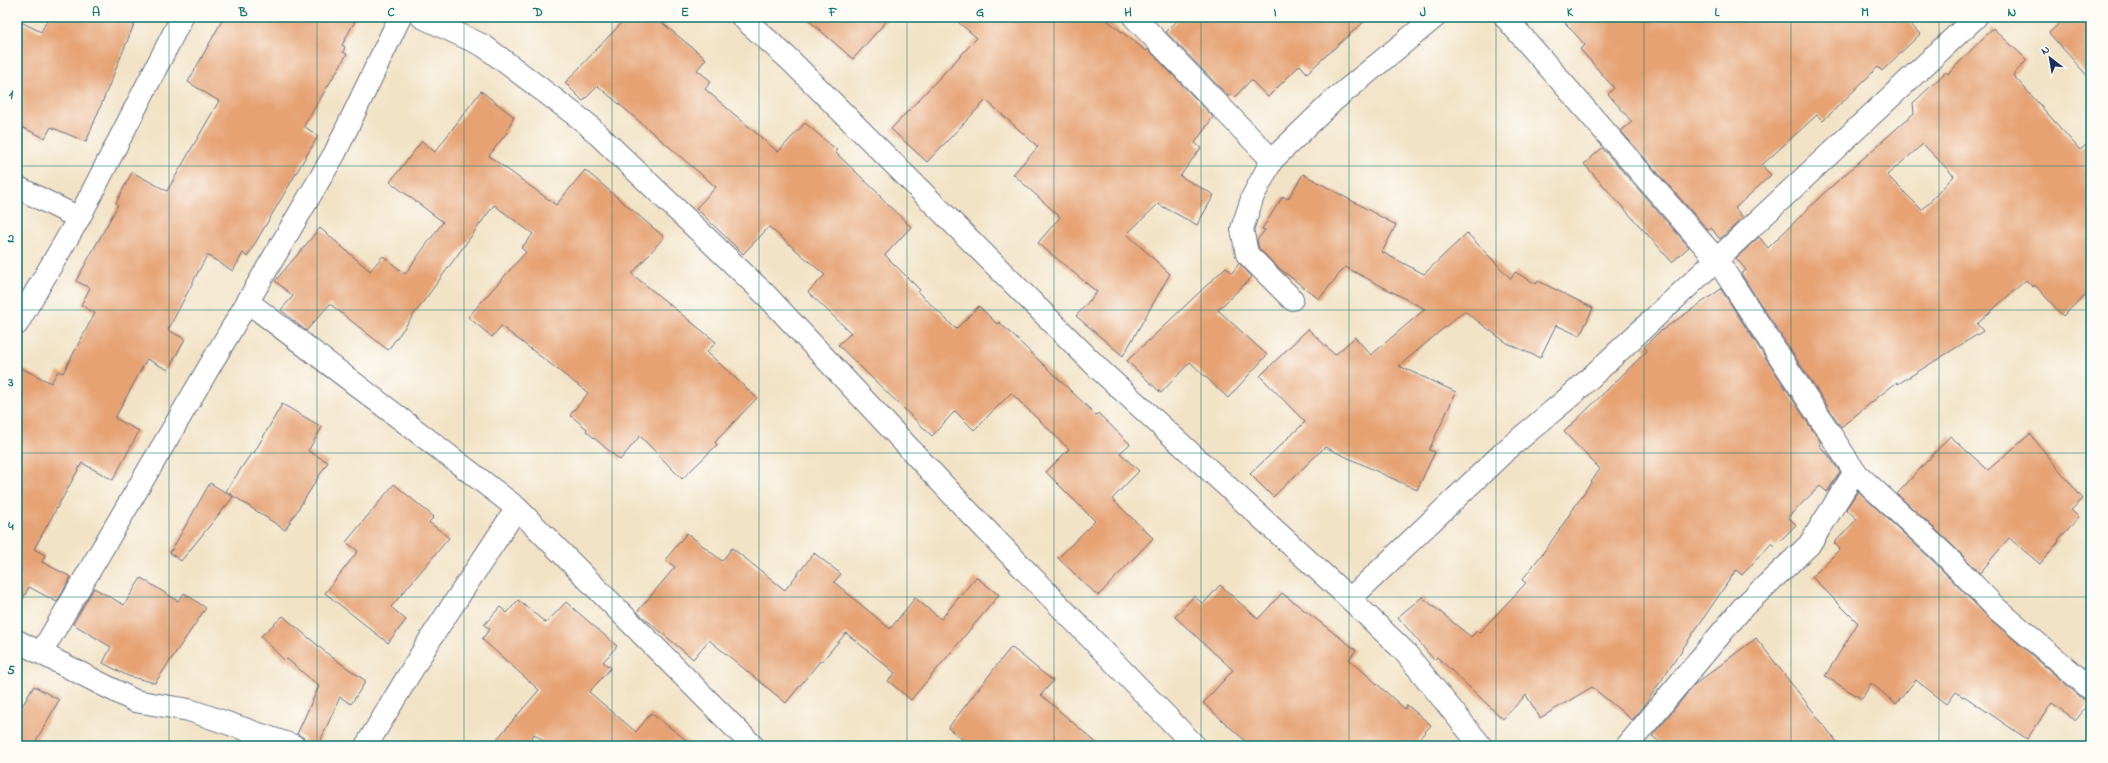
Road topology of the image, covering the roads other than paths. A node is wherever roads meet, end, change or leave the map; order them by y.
1 (182, 17) edge
2 (400, 17) edge
3 (422, 17) edge
4 (742, 17) edge
5 (1134, 17) edge
6 (1435, 17) edge
7 (1505, 17) edge
8 (1976, 17) edge
9 (1272, 160) junction
10 (17, 187) edge
11 (79, 218) junction
12 (1717, 260) junction
13 (1292, 299) dead end
14 (248, 302) junction
15 (17, 324) edge
16 (1855, 472) junction
17 (517, 508) junction
18 (1350, 599) junction
19 (17, 641) edge
20 (40, 653) junction
21 (2091, 689) edge
22 (294, 746) edge
23 (366, 746) edge
24 (753, 746) edge
25 (1195, 746) edge
26 (1481, 746) edge
27 (1627, 746) edge

1 - 11 street
2 - 14 street
3 - 25 street
4 - 18 street
5 - 9 street
6 - 9 street
7 - 12 street
8 - 12 street
9 - 13 street
10 - 11 street
11 - 15 street
12 - 16 street
12 - 18 street
14 - 17 street
14 - 20 street
16 - 21 street
16 - 27 street
17 - 23 street
17 - 24 street
18 - 26 street
19 - 20 street
20 - 22 street

